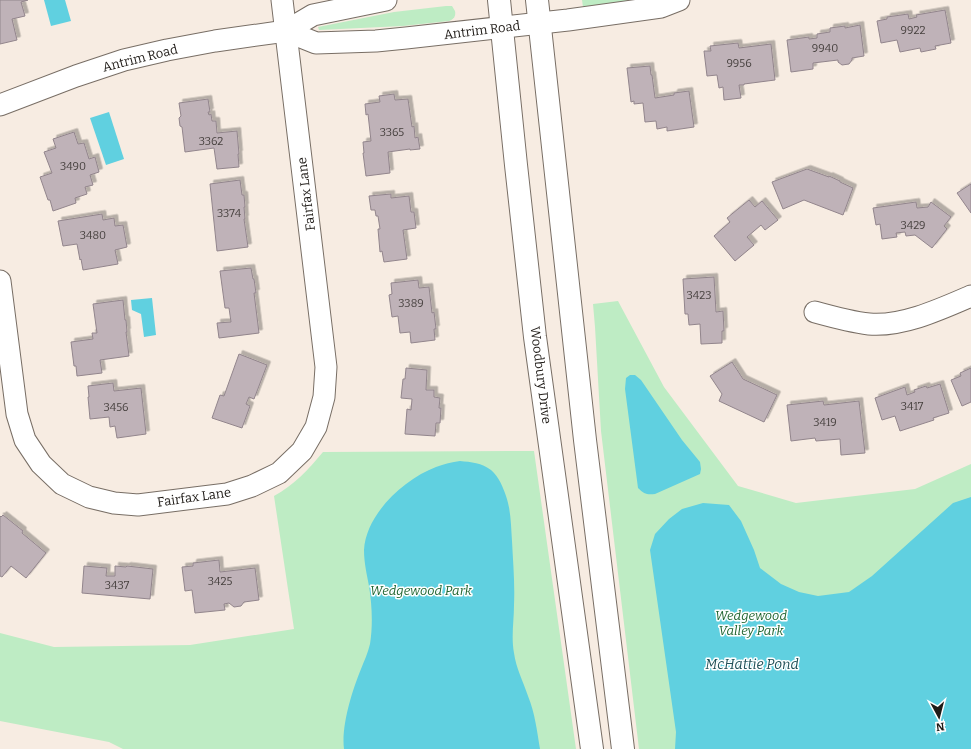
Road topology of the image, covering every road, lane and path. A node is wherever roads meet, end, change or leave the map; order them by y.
1 (282, 0) edge
2 (386, 0) edge
3 (499, 0) edge
4 (537, 0) edge
5 (679, 0) edge
6 (539, 23) junction
7 (502, 28) junction
8 (286, 31) junction
9 (0, 105) edge
10 (0, 281) edge
11 (971, 296) edge
12 (815, 312) dead end
13 (592, 749) edge
14 (623, 749) edge

1 - 8 street, Fairfax Lane
2 - 8 street, Antrim Road
3 - 7 main road, Woodbury Drive
4 - 6 main road
5 - 6 street, Antrim Road
6 - 7 street, Antrim Road
6 - 14 main road
7 - 8 street, Antrim Road
7 - 13 main road, Woodbury Drive
8 - 9 street, Antrim Road
8 - 10 street, Fairfax Lane
11 - 12 street

